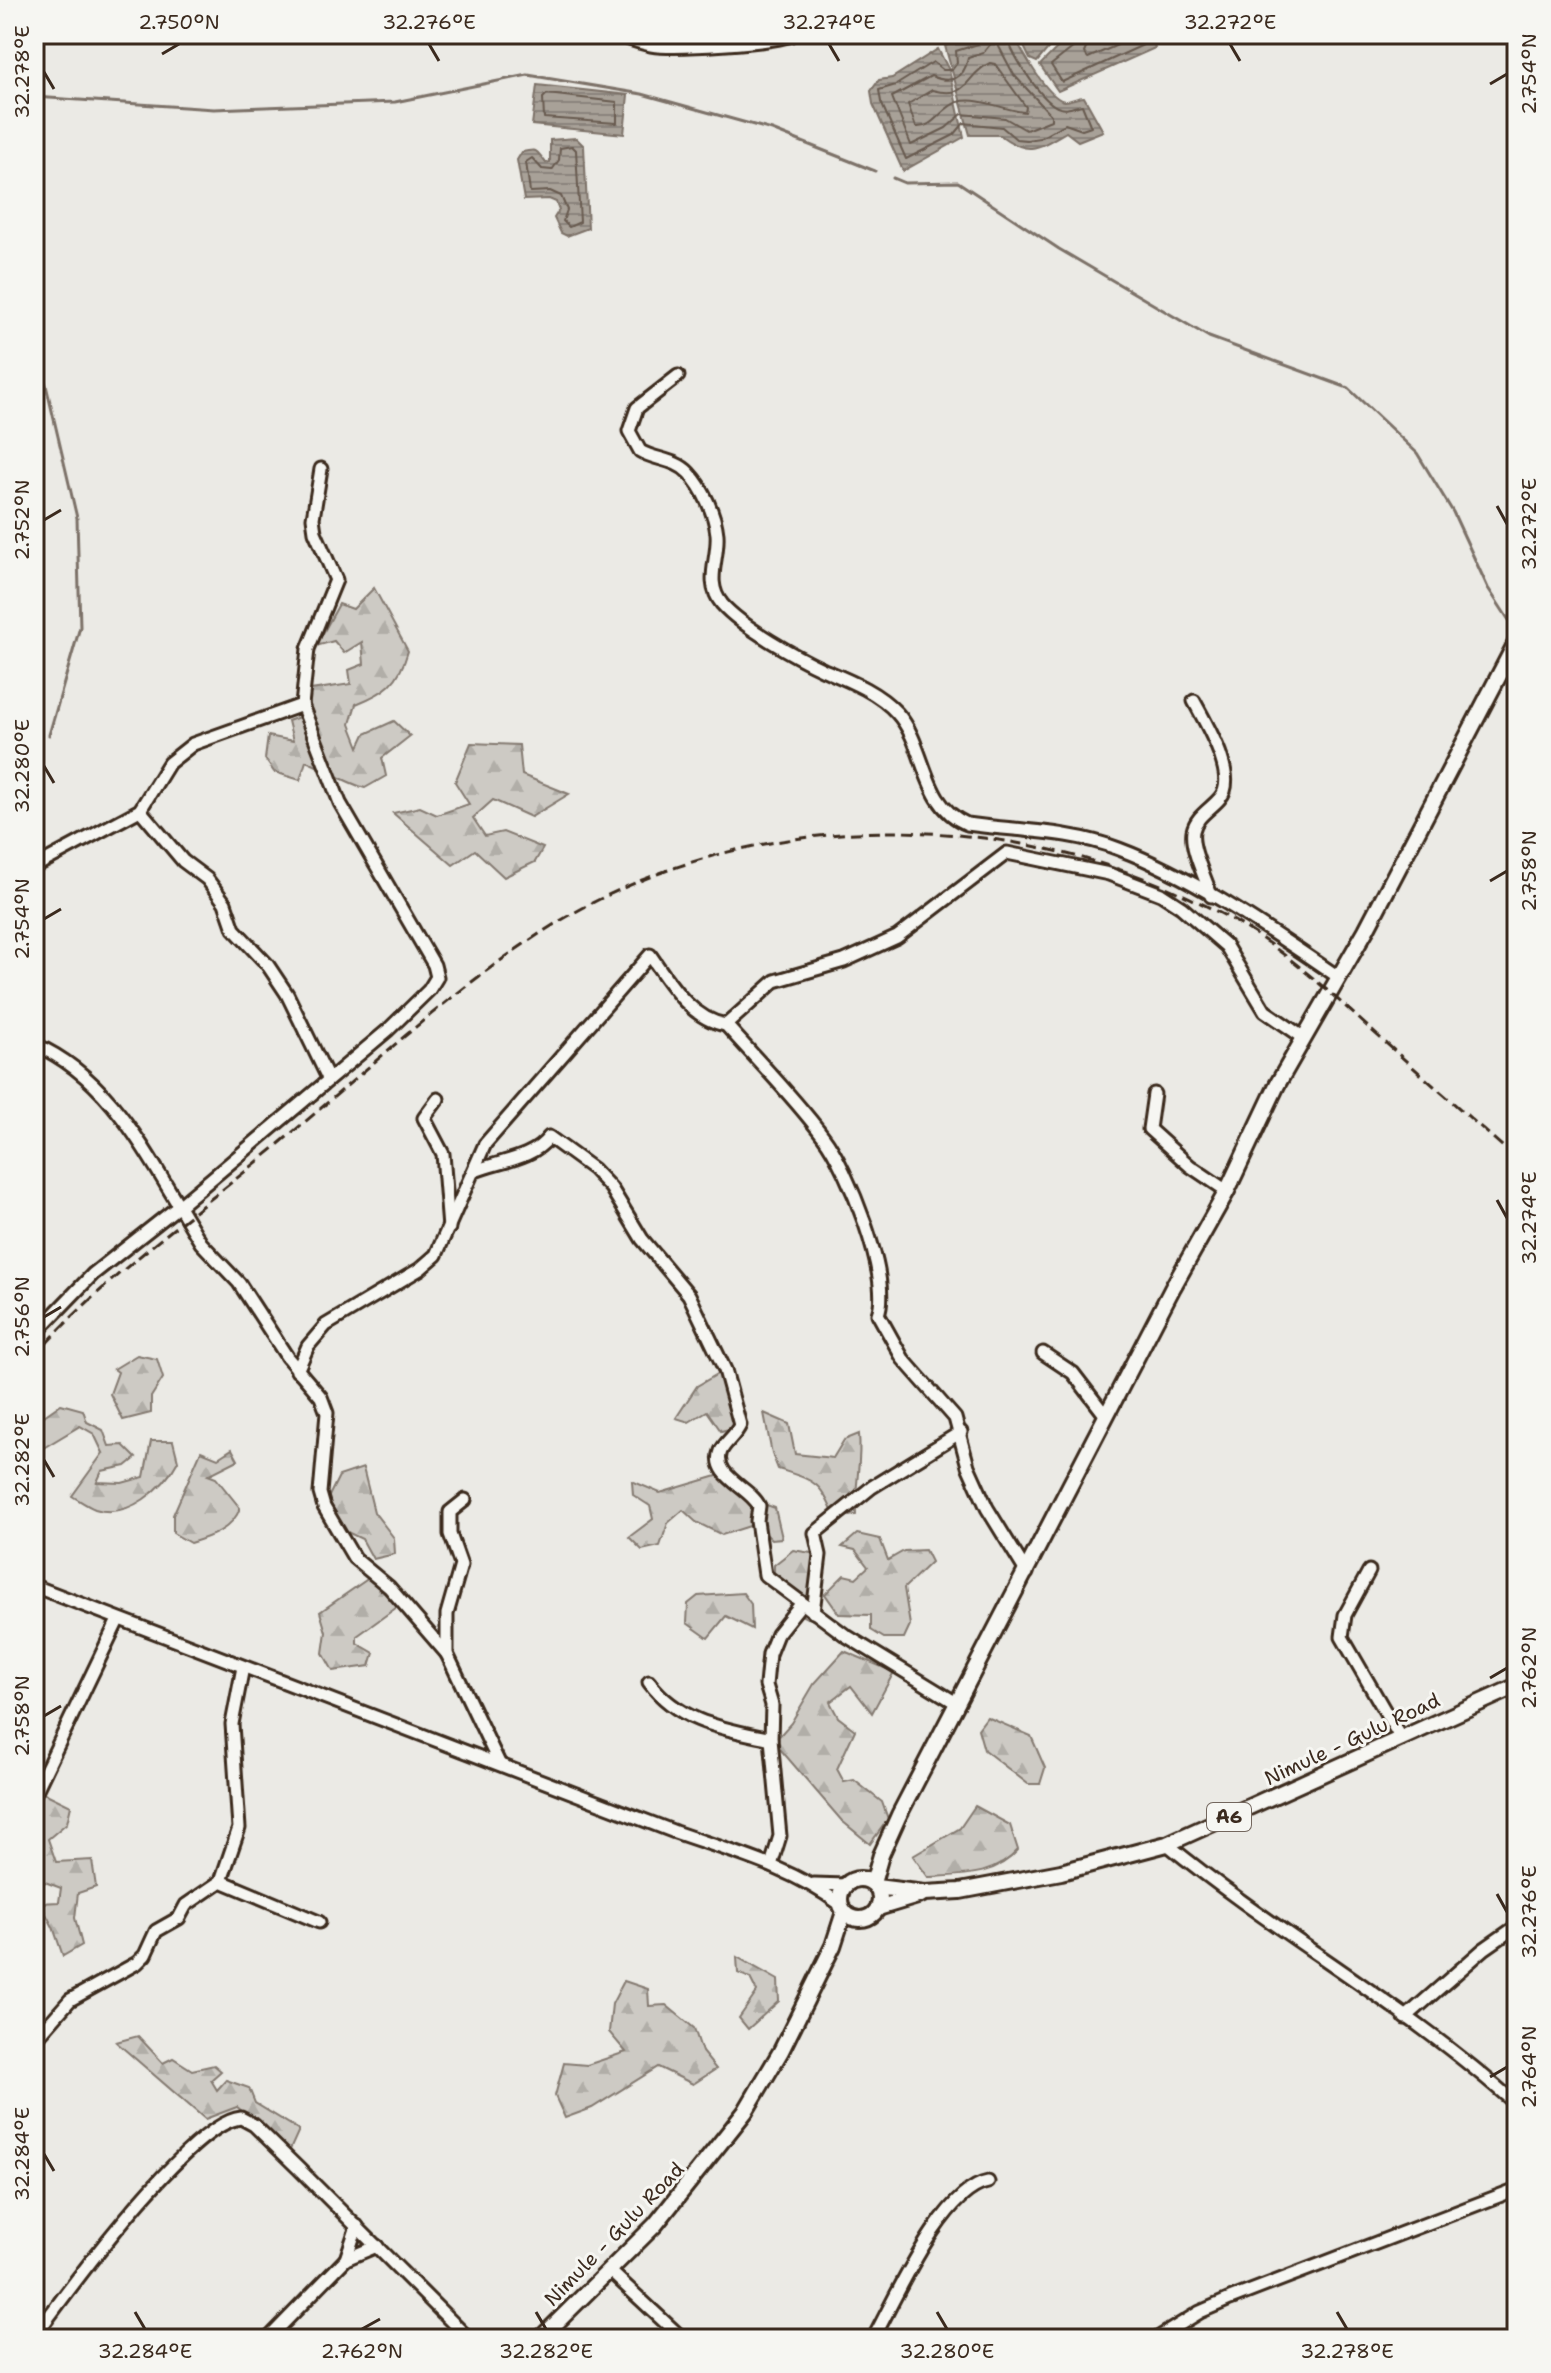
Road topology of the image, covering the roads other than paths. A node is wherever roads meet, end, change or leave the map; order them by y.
1 (615, 34) edge
2 (794, 34) edge
3 (678, 376) dead end
4 (321, 469) dead end
5 (1517, 641) edge
6 (1194, 701) dead end
7 (302, 705) junction
8 (140, 810) junction
9 (34, 867) edge
10 (1211, 896) junction
11 (1337, 976) junction
12 (726, 1025) junction
13 (1304, 1038) junction
14 (34, 1044) edge
15 (328, 1078) junction
16 (1154, 1094) dead end
17 (438, 1099) dead end
18 (475, 1171) junction
19 (1227, 1191) junction
20 (179, 1206) junction
21 (449, 1230) junction
22 (34, 1335) edge
23 (1043, 1353) dead end
24 (297, 1371) junction
25 (1106, 1416) junction
26 (961, 1432) junction
27 (465, 1500) dead end
28 (1369, 1571) dead end
29 (1027, 1573) junction
30 (34, 1586) edge
31 (801, 1604) junction
32 (813, 1612) junction
33 (118, 1620) junction
34 (447, 1654) junction
35 (243, 1667) junction
36 (649, 1682) dead end
37 (1517, 1686) edge
38 (958, 1704) junction
39 (771, 1739) junction
40 (1401, 1739) junction
41 (499, 1763) junction
42 (34, 1795) edge
43 (1167, 1844) junction
44 (771, 1865) junction
45 (221, 1881) junction
46 (870, 1883) junction
47 (813, 1884) junction
48 (846, 1885) junction
49 (925, 1893) junction
50 (842, 1908) junction
51 (878, 1908) junction
52 (860, 1919) junction
53 (319, 1922) dead end
54 (1517, 1926) edge
55 (833, 1946) junction
56 (1405, 2018) junction
57 (34, 2041) edge
58 (1517, 2105) edge
59 (988, 2182) dead end
60 (1517, 2189) edge
61 (357, 2226) junction
62 (377, 2246) junction
63 (346, 2259) junction
64 (610, 2271) junction
65 (34, 2337) edge
66 (268, 2339) edge
67 (469, 2339) edge
68 (540, 2339) edge
69 (683, 2339) edge
70 (873, 2339) edge
71 (1156, 2339) edge

1 - 2 street
3 - 10 street
4 - 7 street
5 - 11 main road
6 - 10 street
7 - 8 street
7 - 15 street
8 - 9 street
8 - 15 street
10 - 11 street
11 - 13 main road
12 - 13 street
12 - 18 street
12 - 26 street
13 - 19 main road
14 - 20 street
15 - 20 street
16 - 19 street
17 - 21 street
18 - 21 street
18 - 31 street
19 - 25 main road
20 - 22 street
20 - 24 street
21 - 24 street
23 - 25 street
24 - 34 street
25 - 29 main road
26 - 29 street
26 - 32 street
27 - 34 street
28 - 40 street
29 - 38 main road
30 - 33 street
31 - 32 street
31 - 39 street
32 - 38 street
33 - 35 street
33 - 42 street
34 - 41 street
35 - 41 street
35 - 45 street
36 - 39 street
37 - 40 main road, Nimule - Gulu Road / A6
38 - 46 main road
39 - 44 street
40 - 43 main road, Nimule - Gulu Road / A6
41 - 44 street
43 - 49 main road, Nimule - Gulu Road / A6
43 - 56 street
44 - 47 street
45 - 53 street
45 - 57 street
46 - 48 main road, A6
46 - 49 main road, Nimule - Gulu Road / A6
46 - 51 main road
47 - 48 street
47 - 50 street
48 - 50 main road, A6
49 - 51 main road, Nimule - Gulu Road / A6
50 - 52 main road
50 - 55 main road, Nimule - Gulu Road / A6
51 - 52 main road, A6
52 - 55 main road, Nimule - Gulu Road / A6
54 - 56 street
55 - 64 main road, Nimule - Gulu Road / A6
56 - 58 street
59 - 70 street
60 - 71 street
61 - 62 street
61 - 63 street
61 - 65 street
62 - 63 street
62 - 67 street
63 - 66 street
64 - 68 main road, Nimule - Gulu Road / A6
64 - 69 street

